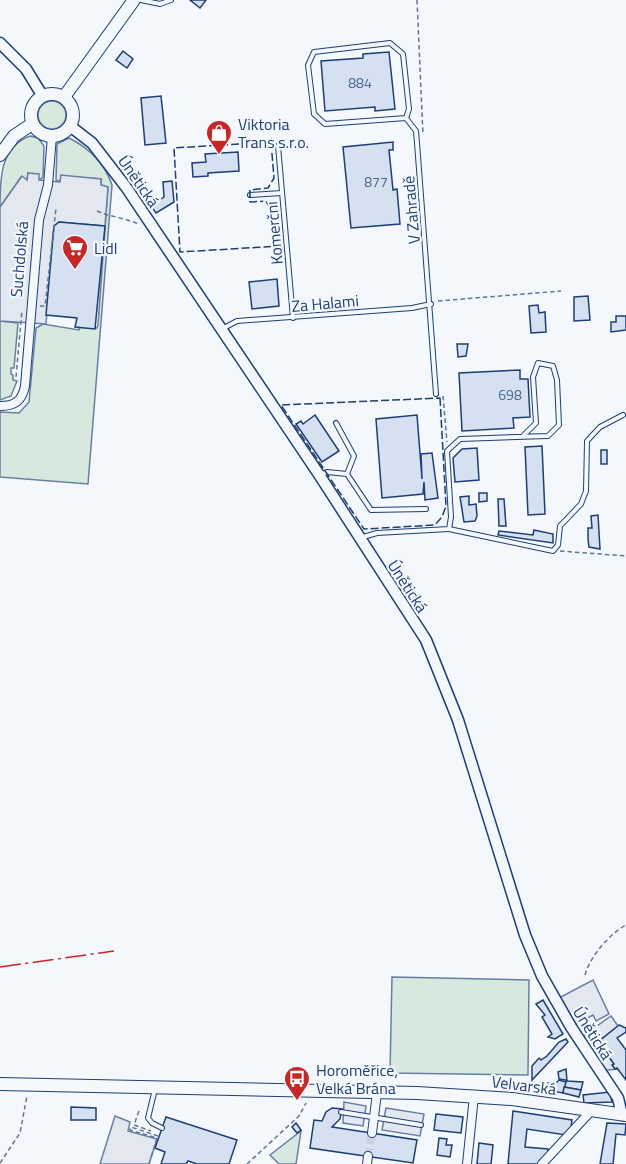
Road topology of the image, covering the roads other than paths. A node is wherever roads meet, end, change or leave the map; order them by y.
1 (135, 0) edge
2 (141, 0) edge
3 (171, 0) edge
4 (0, 43) edge
5 (42, 95) junction
6 (64, 97) junction
7 (406, 118) junction
8 (32, 124) junction
9 (70, 126) junction
10 (52, 136) junction
11 (278, 146) dead end
12 (0, 155) edge
13 (282, 193) junction
14 (250, 195) dead end
15 (431, 304) junction
16 (293, 318) junction
17 (221, 329) junction
18 (436, 394) dead end
19 (0, 406) edge
20 (623, 415) dead end
21 (336, 423) dead end
22 (523, 436) junction
23 (346, 474) junction
24 (320, 476) junction
25 (426, 509) dead end
26 (449, 529) junction
27 (359, 538) junction
28 (0, 1084) edge
29 (155, 1088) junction
30 (377, 1093) junction
31 (474, 1096) junction
32 (591, 1111) junction
33 (341, 1112) dead end
34 (624, 1115) edge
35 (374, 1118) junction
36 (421, 1125) dead end
37 (162, 1128) dead end
38 (372, 1133) tunnel mouth
39 (467, 1164) edge
40 (542, 1164) edge

1 - 6 main road
2 - 3 lane
4 - 5 street
5 - 6 main road
5 - 8 main road
6 - 9 main road
7 - 7 lane, V Zahradě
7 - 15 lane, V Zahradě
8 - 10 main road
8 - 12 main road
9 - 10 main road
9 - 17 street, Únětická
10 - 19 street, Suchdolská
11 - 13 lane, Komerční
13 - 14 lane
13 - 16 lane, Komerční
15 - 16 lane, Za Halami
15 - 18 lane, V Zahradě
16 - 17 lane, Za Halami
17 - 24 street, Únětická
20 - 26 lane
21 - 23 lane
22 - 22 lane
22 - 26 lane
23 - 24 lane
23 - 25 lane
24 - 27 street, Únětická
26 - 27 lane
27 - 34 street, Únětická
28 - 29 main road, Velvarská
29 - 30 main road, Velvarská
29 - 37 lane
30 - 31 main road, Velvarská
30 - 35 street
31 - 32 main road, Velvarská
31 - 39 street
32 - 34 main road, Velvarská
32 - 40 street
33 - 35 lane
35 - 36 lane
35 - 38 street

